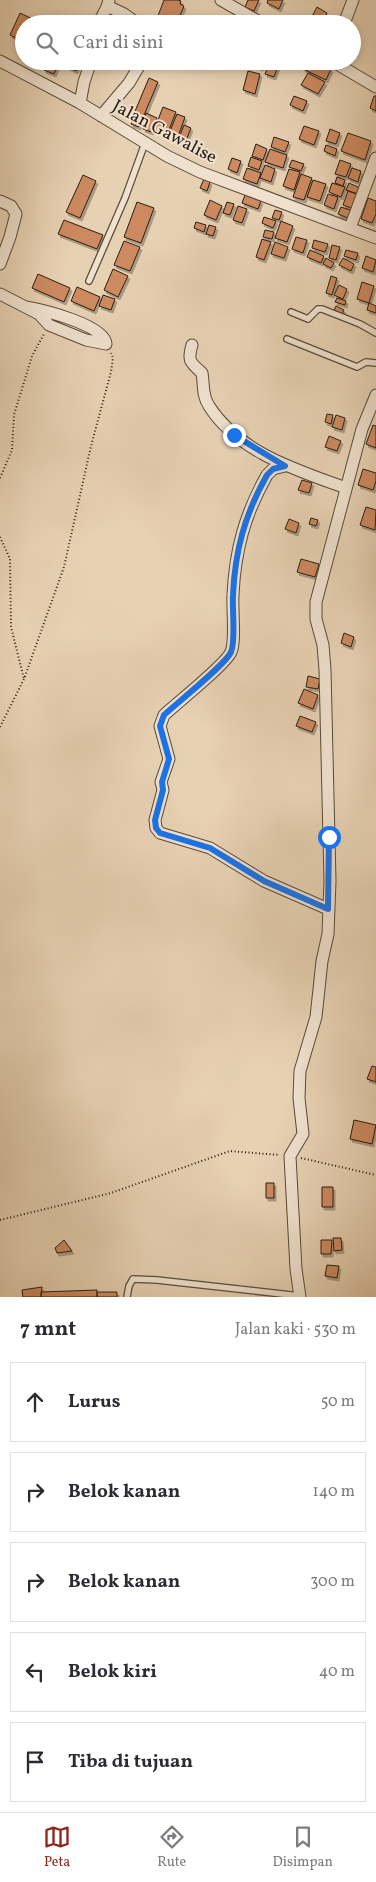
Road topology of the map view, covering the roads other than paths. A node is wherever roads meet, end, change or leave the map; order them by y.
1 (221, 0) edge
2 (353, 0) edge
3 (108, 3) edge
4 (102, 15) edge
5 (125, 15) edge
6 (248, 15) edge
7 (347, 15) edge
8 (0, 61) edge
9 (15, 69) edge
10 (17, 70) edge
11 (88, 70) edge
12 (137, 70) edge
13 (347, 70) edge
14 (376, 87) edge
15 (80, 103) junction
16 (101, 116) junction
17 (145, 143) junction
18 (376, 158) edge
19 (0, 201) edge
20 (350, 228) junction
21 (376, 238) edge
22 (0, 264) edge
23 (89, 281) dead end
24 (0, 294) edge
25 (26, 307) junction
26 (291, 312) dead end
27 (376, 333) edge
28 (286, 339) dead end
29 (192, 345) dead end
30 (376, 363) edge
31 (376, 395) edge
32 (285, 466) junction
33 (346, 488) junction
34 (328, 909) junction
35 (128, 1297) edge
36 (300, 1297) edge

1 - 6 street
2 - 7 street
3 - 4 street
3 - 5 street
8 - 9 street, Jalan Gawalise
10 - 15 street, Jalan Gawalise
11 - 15 street
12 - 16 street
13 - 14 street
15 - 16 street, Jalan Gawalise
16 - 17 street, Jalan Gawalise
17 - 20 street, Jalan Gawalise
17 - 23 lane
18 - 20 street
19 - 22 street
20 - 21 street, Jalan Gawalise
24 - 25 street
25 - 25 street
26 - 27 lane
28 - 30 lane
29 - 32 street
31 - 33 street
32 - 33 street
32 - 34 street
33 - 34 street
34 - 36 street
35 - 36 lane

